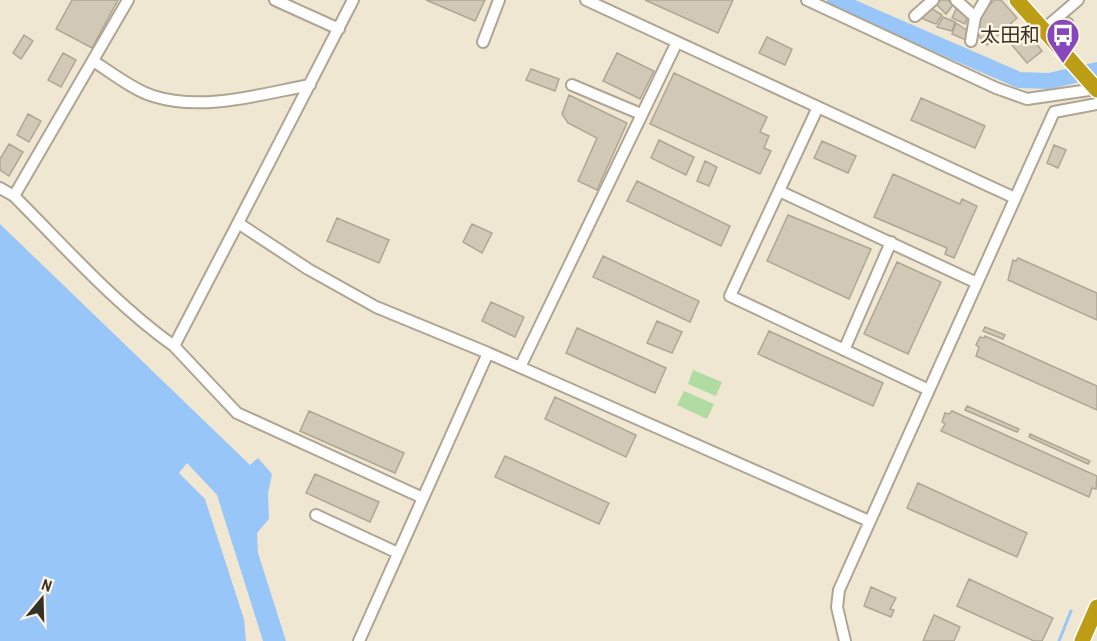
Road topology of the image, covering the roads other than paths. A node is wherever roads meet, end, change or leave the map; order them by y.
1 (128, 0) edge
2 (275, 0) edge
3 (354, 0) edge
4 (500, 0) edge
5 (586, 0) edge
6 (807, 0) edge
7 (933, 0) edge
8 (956, 0) edge
9 (985, 0) edge
10 (1017, 0) edge
11 (1078, 0) edge
12 (915, 16) dead end
13 (975, 17) junction
14 (339, 29) junction
15 (1044, 29) junction
16 (971, 41) dead end
17 (483, 42) dead end
18 (677, 42) junction
19 (93, 61) junction
20 (310, 85) junction
21 (572, 85) dead end
22 (1095, 91) edge
23 (818, 107) junction
24 (641, 114) junction
25 (0, 188) edge
26 (779, 190) junction
27 (14, 196) junction
28 (1015, 198) junction
29 (238, 223) junction
30 (891, 242) junction
31 (977, 283) junction
32 (174, 346) junction
33 (844, 350) junction
34 (488, 353) junction
35 (520, 367) junction
36 (928, 390) junction
37 (423, 498) junction
38 (316, 515) dead end
39 (869, 521) junction
40 (398, 553) junction
41 (1097, 607) edge
42 (359, 641) edge
43 (845, 641) edge
44 (1082, 641) edge

1 - 19 street
2 - 14 street
3 - 14 street
4 - 17 street
5 - 18 street
6 - 22 street
7 - 12 street
8 - 13 street
9 - 13 street
10 - 15 highway
11 - 15 street
13 - 16 street
14 - 20 street
15 - 22 highway
18 - 23 street
18 - 24 street
19 - 20 street
19 - 27 street
20 - 29 street
21 - 24 street
22 - 28 street
23 - 26 street
23 - 28 street
24 - 35 street
25 - 27 street
26 - 30 street
26 - 33 street
27 - 32 street
28 - 31 street
29 - 32 street
29 - 34 street
30 - 31 street
30 - 33 street
31 - 36 street
32 - 37 street
33 - 36 street
34 - 35 street
34 - 37 street
35 - 39 street
36 - 39 street
37 - 40 street
38 - 40 street
39 - 43 street
40 - 42 street
41 - 44 highway

